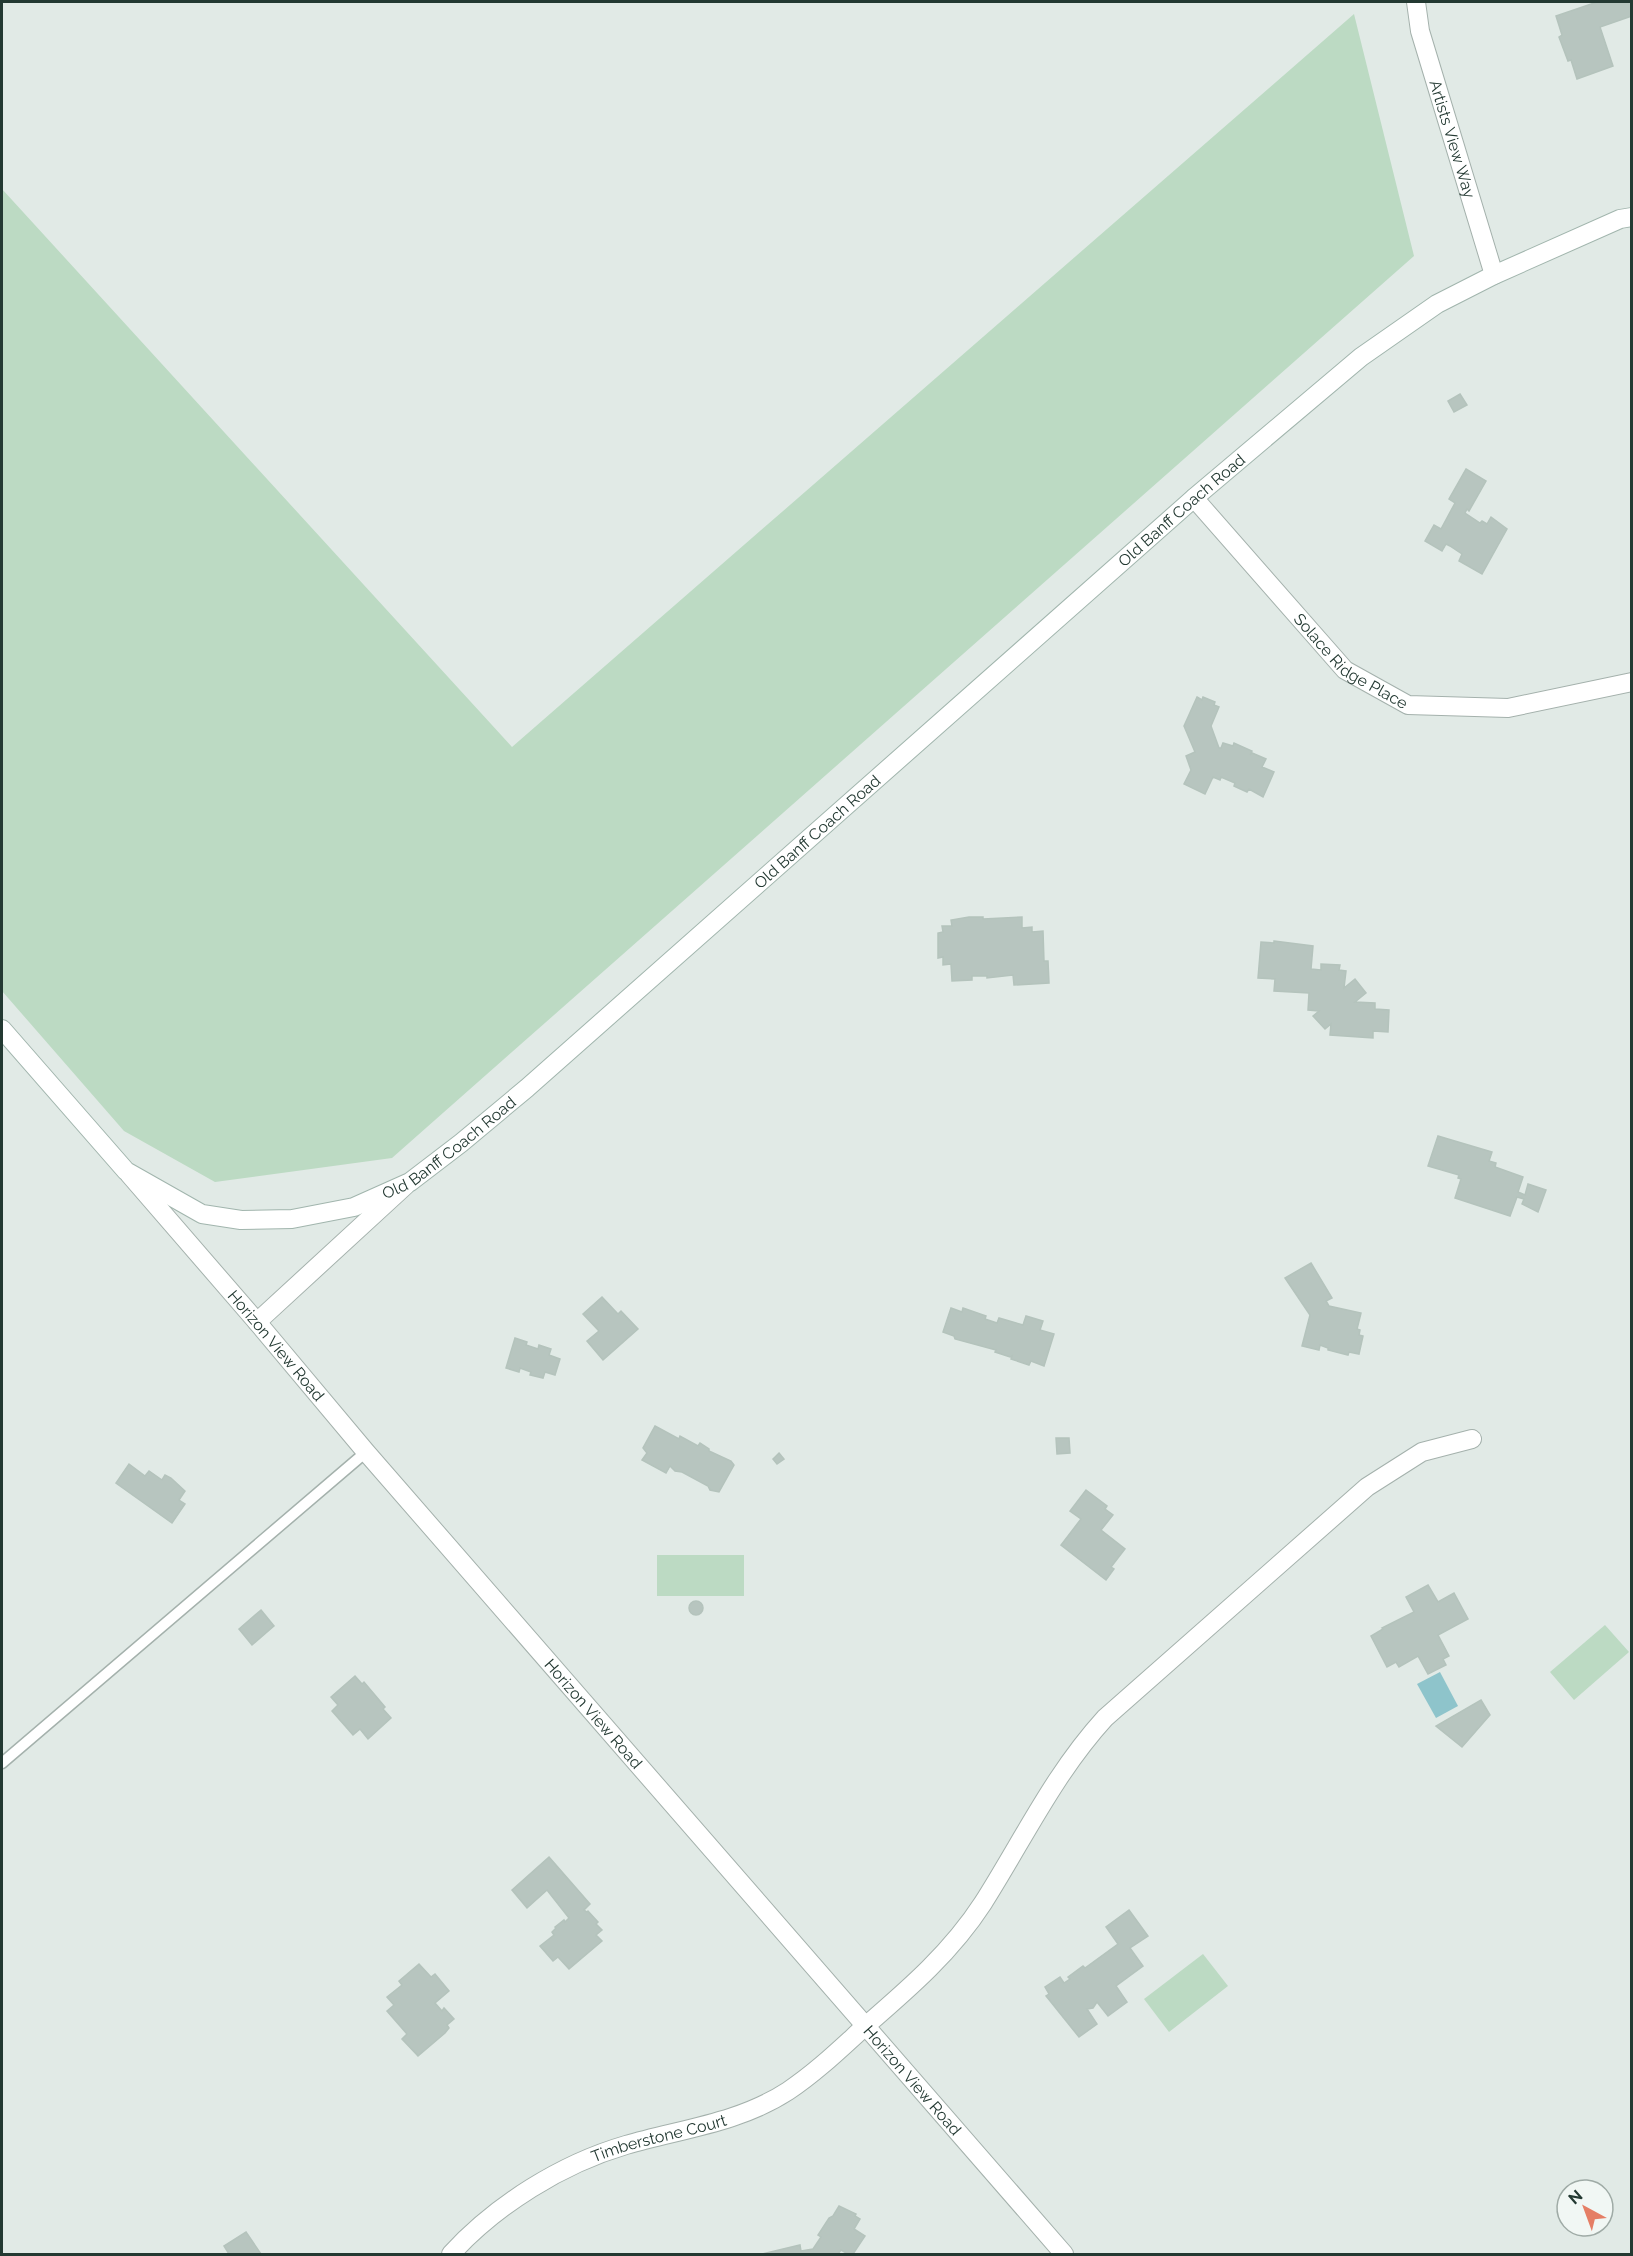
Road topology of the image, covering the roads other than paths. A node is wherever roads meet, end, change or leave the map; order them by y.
1 (1416, 2) edge
2 (1632, 217) edge
3 (1494, 275) junction
4 (1194, 498) junction
5 (1632, 682) edge
6 (2, 1029) edge
7 (126, 1171) junction
8 (410, 1182) junction
9 (257, 1322) junction
10 (1472, 1439) dead end
11 (366, 1452) junction
12 (2, 1763) edge
13 (866, 2026) junction
14 (451, 2254) edge
15 (1064, 2254) edge

1 - 3 street, Artists View Way
2 - 3 street, Old Banff Coach Road
3 - 4 street, Old Banff Coach Road
4 - 5 street, Solace Ridge Place
4 - 8 street, Old Banff Coach Road
6 - 7 street, Old Banff Coach Road
7 - 8 street, Old Banff Coach Road
7 - 9 street, Horizon View Road
8 - 9 street
9 - 11 street, Horizon View Road
10 - 13 street, Timberstone Court
11 - 12 lane
11 - 13 street, Horizon View Road
13 - 14 street, Timberstone Court
13 - 15 street, Horizon View Road

